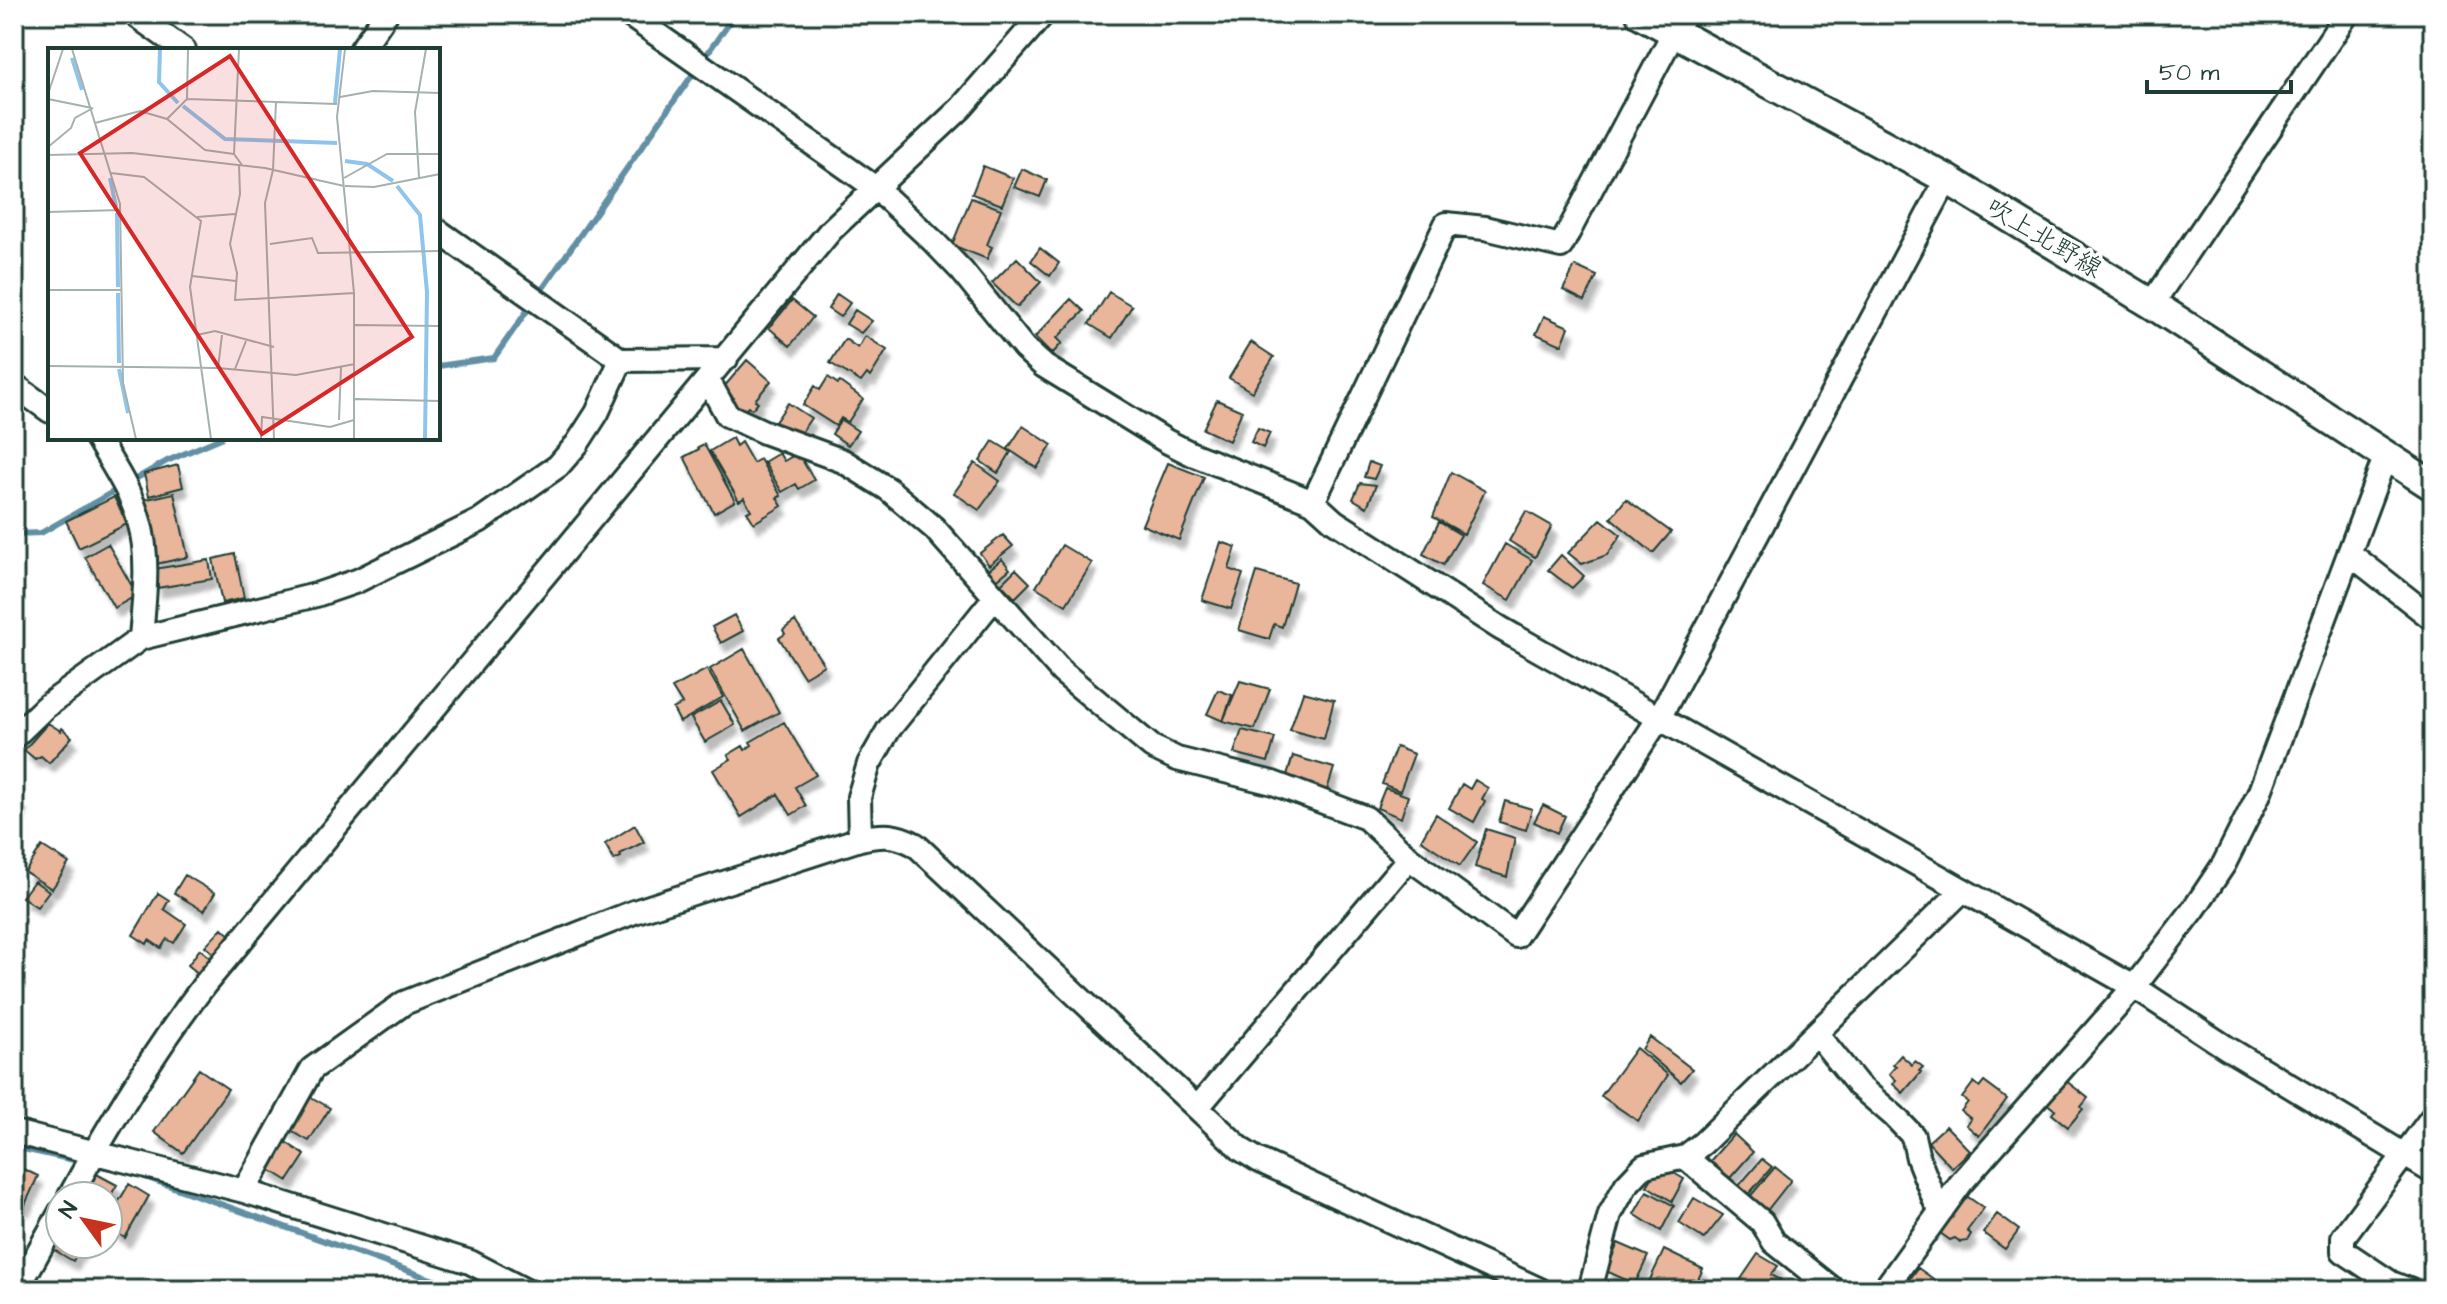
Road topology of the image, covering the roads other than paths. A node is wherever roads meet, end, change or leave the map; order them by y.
1 (134, 14) edge
2 (386, 14) edge
3 (628, 14) edge
4 (1043, 14) edge
5 (1641, 14) edge
6 (2347, 14) edge
7 (1680, 23) edge
8 (181, 48) edge
9 (362, 48) edge
10 (1947, 179) junction
11 (877, 189) junction
12 (440, 232) edge
13 (2152, 304) junction
14 (726, 359) junction
15 (621, 360) junction
16 (708, 380) junction
17 (14, 385) edge
18 (48, 410) edge
19 (98, 440) edge
20 (2386, 455) junction
21 (2433, 486) edge
22 (1313, 502) junction
23 (2349, 553) junction
24 (995, 597) junction
25 (2433, 619) edge
26 (141, 638) junction
27 (1659, 718) junction
28 (14, 737) edge
29 (860, 839) junction
30 (1409, 858) junction
31 (1963, 890) junction
32 (2134, 987) junction
33 (1817, 1034) junction
34 (1198, 1107) junction
35 (2433, 1116) edge
36 (14, 1132) edge
37 (94, 1152) junction
38 (2404, 1152) junction
39 (1685, 1157) junction
40 (2433, 1172) edge
41 (79, 1180) edge
42 (244, 1191) junction
43 (1942, 1210) junction
44 (44, 1242) edge
45 (516, 1288) edge
46 (17, 1290) edge
47 (1540, 1290) edge
48 (1590, 1290) edge
49 (1834, 1290) edge
50 (1884, 1290) edge
51 (2409, 1290) edge

1 - 8 street
2 - 9 street
3 - 11 street
4 - 11 street
5 - 7 main road, 吹上北野線
6 - 13 street
7 - 10 main road, 吹上北野線
7 - 22 street
10 - 13 main road, 吹上北野線
10 - 27 street
11 - 14 street
11 - 22 street
12 - 15 street
13 - 20 main road, 吹上北野線
14 - 15 street
14 - 16 street
15 - 26 street
16 - 24 street
16 - 37 street
17 - 18 street
19 - 26 street
20 - 21 main road, 吹上北野線
20 - 23 street
22 - 27 street
23 - 25 street
23 - 32 street
24 - 29 street
24 - 30 street
26 - 28 street
27 - 30 street
27 - 31 street
29 - 34 street
29 - 42 street
30 - 34 street
31 - 32 street
31 - 33 street
32 - 38 street
32 - 43 street
33 - 39 street
33 - 43 street
34 - 47 street
35 - 38 street
36 - 37 street
37 - 41 street
37 - 42 street
38 - 40 street
38 - 51 street
39 - 48 street
39 - 49 street
42 - 45 street
43 - 50 street
44 - 46 street

